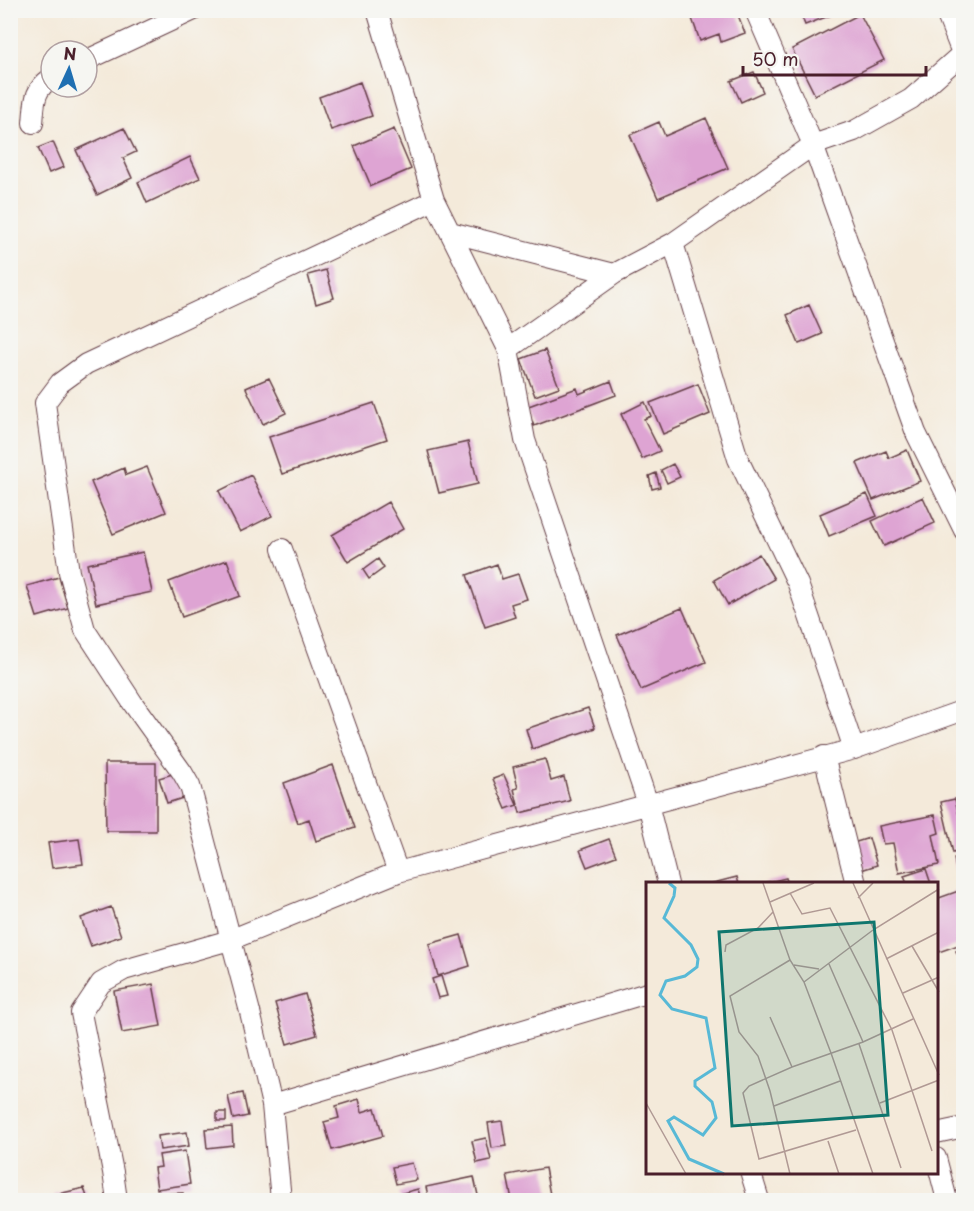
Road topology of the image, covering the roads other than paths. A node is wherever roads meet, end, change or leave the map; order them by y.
1 (194, 10) edge
2 (377, 10) edge
3 (754, 10) edge
4 (945, 10) edge
5 (99, 54) edge
6 (963, 54) edge
7 (39, 89) edge
8 (33, 123) dead end
9 (813, 145) junction
10 (434, 200) junction
11 (450, 232) junction
12 (673, 243) junction
13 (614, 274) junction
14 (508, 349) junction
15 (963, 530) edge
16 (282, 549) dead end
17 (963, 710) edge
18 (854, 749) junction
19 (824, 756) junction
20 (648, 804) junction
21 (398, 872) junction
22 (668, 882) edge
23 (855, 882) edge
24 (230, 940) junction
25 (646, 993) edge
26 (272, 1105) junction
27 (963, 1127) edge
28 (938, 1133) edge
29 (938, 1166) edge
30 (752, 1175) edge
31 (117, 1200) edge
32 (280, 1200) edge
33 (759, 1200) edge
34 (947, 1200) edge

1 - 5 street
2 - 10 street
3 - 9 street
4 - 6 street
6 - 9 street
7 - 8 street
9 - 12 street
9 - 15 street
10 - 11 street
10 - 24 street
11 - 13 street
11 - 14 street
12 - 13 street
12 - 18 street
13 - 14 street
14 - 20 street
16 - 21 street
17 - 18 street
18 - 19 street
19 - 20 street
19 - 23 street
20 - 21 street
20 - 22 street
21 - 24 street
24 - 26 street
24 - 31 street
25 - 26 street
26 - 32 street
27 - 28 street
29 - 34 street
30 - 33 street

